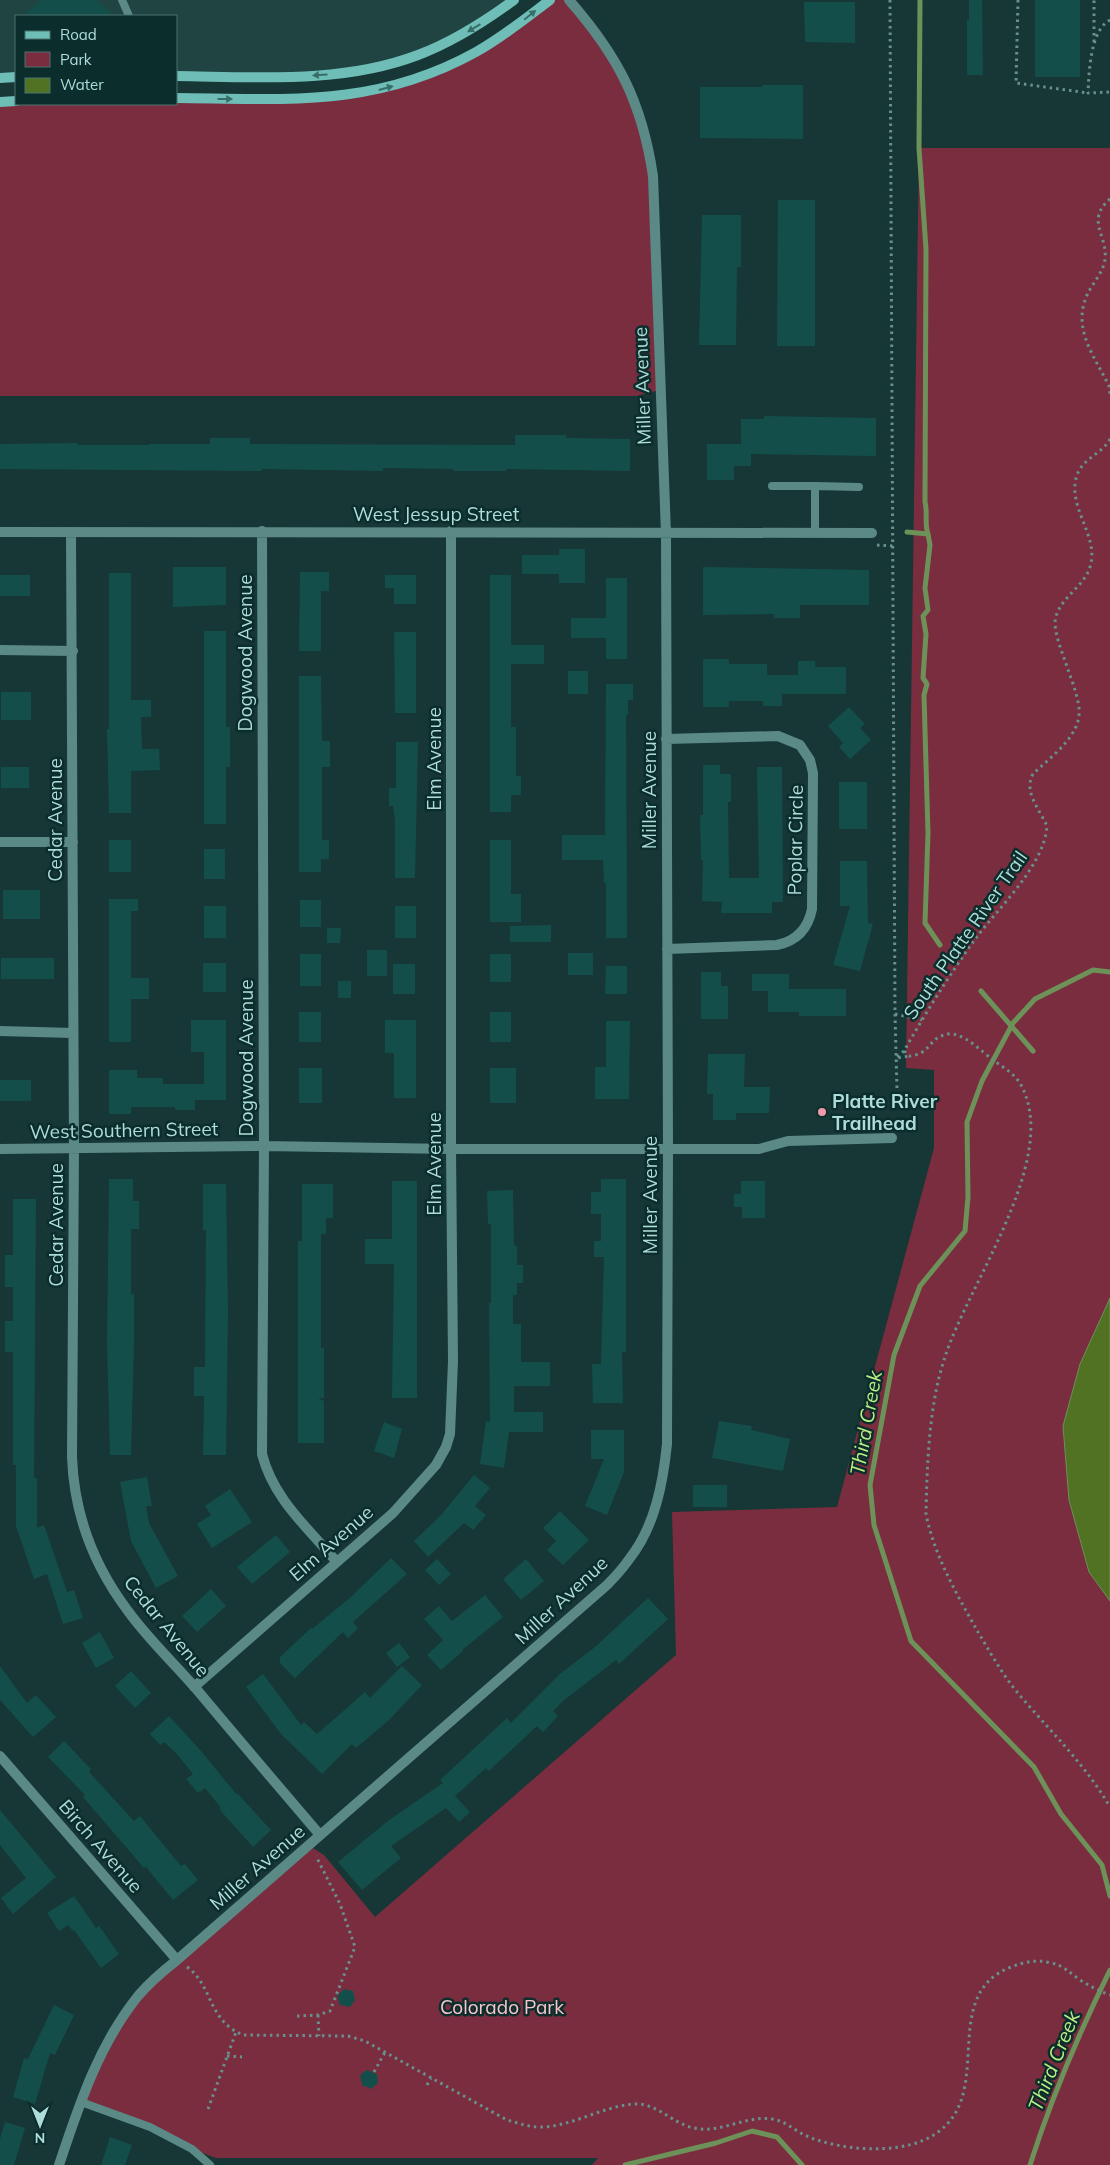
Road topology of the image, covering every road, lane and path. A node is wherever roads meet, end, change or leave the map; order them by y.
1 (122, 0) edge
2 (514, 0) edge
3 (550, 0) edge
4 (569, 0) edge
5 (890, 0) edge
6 (1018, 0) edge
7 (1094, 0) edge
8 (130, 15) edge
9 (1110, 20) edge
10 (1094, 45) junction
11 (178, 76) edge
12 (15, 77) edge
13 (0, 78) edge
14 (1110, 92) edge
15 (1088, 93) junction
16 (178, 98) edge
17 (15, 101) edge
18 (0, 102) edge
19 (1110, 199) edge
20 (1110, 394) edge
21 (1110, 439) edge
22 (772, 486) dead end
23 (815, 486) junction
24 (859, 487) dead end
25 (262, 531) junction
26 (451, 531) junction
27 (0, 532) edge
28 (71, 532) junction
29 (815, 532) junction
30 (872, 533) dead end
31 (666, 534) junction
32 (0, 650) edge
33 (73, 651) junction
34 (666, 739) junction
35 (0, 842) edge
36 (73, 842) junction
37 (667, 949) junction
38 (894, 1014) junction
39 (922, 1020) junction
40 (0, 1032) edge
41 (73, 1033) junction
42 (904, 1051) junction
43 (910, 1056) junction
44 (896, 1058) junction
45 (897, 1090) dead end
46 (892, 1138) dead end
47 (264, 1146) junction
48 (74, 1148) junction
49 (0, 1149) edge
50 (451, 1149) junction
51 (668, 1149) junction
52 (336, 1561) junction
53 (194, 1687) junction
54 (0, 1756) edge
55 (1110, 1807) edge
56 (320, 1835) junction
57 (308, 1845) junction
58 (177, 1960) junction
59 (190, 1969) dead end
60 (1110, 1995) edge
61 (318, 2015) junction
62 (298, 2016) dead end
63 (236, 2032) junction
64 (319, 2036) junction
65 (385, 2052) junction
66 (227, 2056) junction
67 (242, 2057) dead end
68 (374, 2072) dead end
69 (431, 2078) junction
70 (427, 2086) dead end
71 (81, 2102) junction
72 (208, 2108) dead end
73 (59, 2165) edge
74 (210, 2165) edge

1 - 8 lane
2 -> 11 street
16 -> 3 street
4 - 31 street, Miller Avenue
5 - 38 path
6 - 15 path
7 - 10 path
9 - 10 path
10 - 15 path
12 - 13 street
14 - 15 path
17 - 18 street
19 - 20 path
21 - 39 path, South Platte River Trail
22 - 23 lane
23 - 24 lane
23 - 29 lane
25 - 26 street, West Jessup Street
25 - 28 street, West Jessup Street
25 - 47 street, Dogwood Avenue
26 - 31 street, West Jessup Street
26 - 50 street, Elm Avenue
27 - 28 street, West Jessup Street
28 - 33 street, Cedar Avenue
29 - 30 street, West Jessup Street
29 - 31 street, West Jessup Street
31 - 34 street, Miller Avenue
32 - 33 street
33 - 36 street, Cedar Avenue
34 - 37 street, Miller Avenue
34 - 37 street, Poplar Circle
35 - 36 street
36 - 41 street, Cedar Avenue
37 - 51 street, Miller Avenue
38 - 39 path
38 - 44 path
39 - 42 path, South Platte River Trail
40 - 41 street
41 - 48 street, Cedar Avenue
42 - 43 path
42 - 44 path, South Platte River Trail
43 - 44 path, South Platte River Trail
43 - 55 path, South Platte River Trail
44 - 45 path
46 - 51 street, West Southern Street
47 - 48 street, West Southern Street
47 - 50 street, West Southern Street
47 - 52 street, Dogwood Avenue
48 - 49 street, West Southern Street
48 - 53 street, Cedar Avenue
50 - 51 street, West Southern Street
50 - 52 street, Elm Avenue
51 - 56 street, Miller Avenue
52 - 53 street, Elm Avenue
53 - 56 street, Cedar Avenue
54 - 58 street, Birch Avenue
56 - 57 street, Miller Avenue
57 - 58 street, Miller Avenue
57 - 61 path
58 - 71 street, Miller Avenue
59 - 63 path
60 - 69 path
61 - 62 path
61 - 64 path
63 - 64 path
63 - 66 path
64 - 65 path
65 - 68 path
65 - 69 path
66 - 67 path
66 - 72 path
69 - 70 path
71 - 73 street, Miller Avenue
71 - 74 lane

